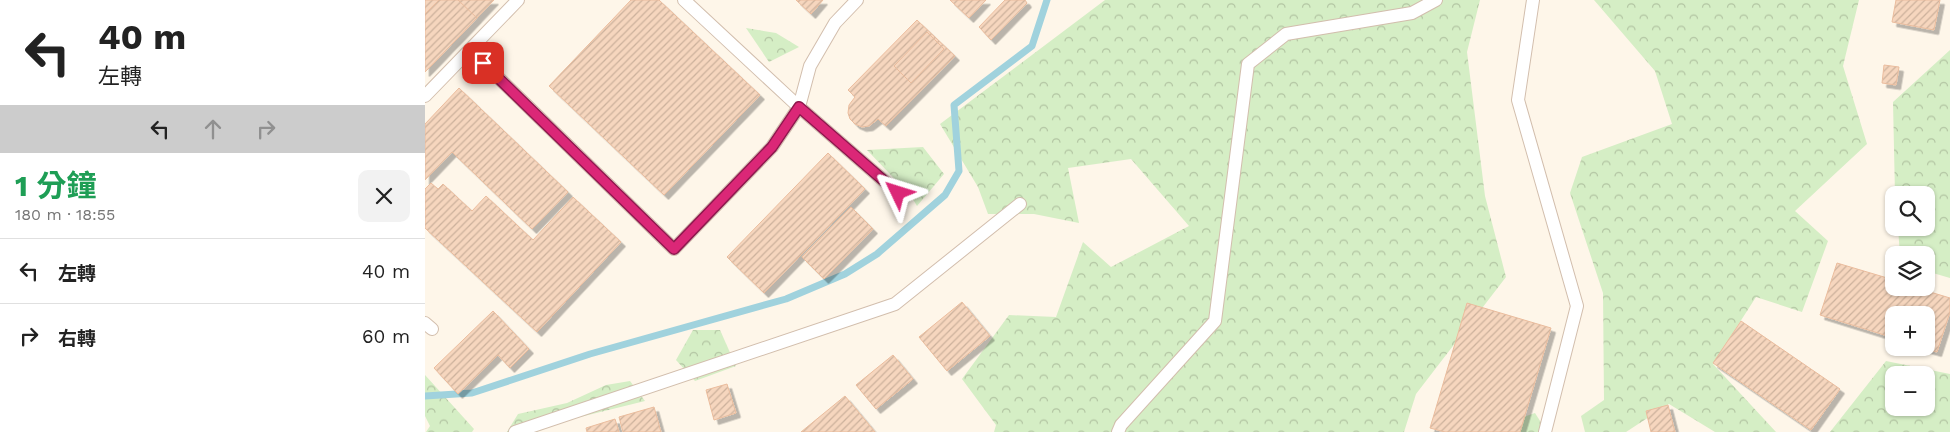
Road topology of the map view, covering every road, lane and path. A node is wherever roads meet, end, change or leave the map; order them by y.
1 (518, 0) edge
2 (684, 0) edge
3 (857, 0) edge
4 (1436, 0) edge
5 (1533, 0) edge
6 (470, 50) junction
7 (425, 96) edge
8 (799, 107) junction
9 (898, 193) dead end
10 (1020, 204) dead end
11 (515, 432) edge
12 (1118, 432) edge
13 (1545, 432) edge

1 - 6 lane
2 - 8 lane
3 - 8 lane
4 - 12 lane
5 - 13 lane
6 - 7 lane
6 - 8 lane
8 - 9 lane
10 - 11 lane

